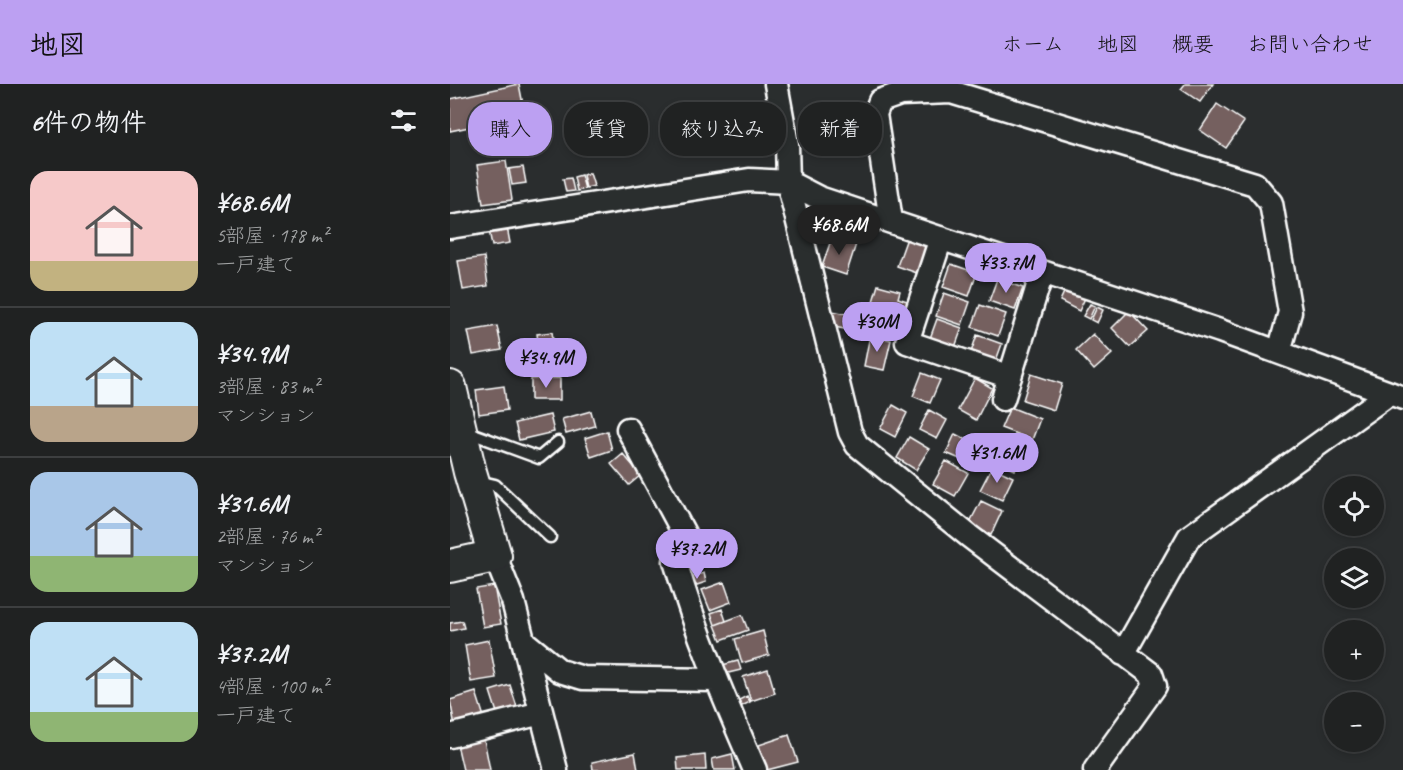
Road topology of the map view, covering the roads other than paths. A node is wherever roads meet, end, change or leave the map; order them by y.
1 (776, 84) edge
2 (788, 182) junction
3 (891, 221) junction
4 (450, 227) edge
5 (941, 238) junction
6 (1042, 273) junction
7 (1279, 352) junction
8 (1010, 377) junction
9 (450, 387) edge
10 (1396, 395) edge
11 (1003, 399) dead end
12 (460, 429) junction
13 (628, 429) dead end
14 (558, 442) dead end
15 (464, 476) edge
16 (550, 537) dead end
17 (495, 556) junction
18 (450, 566) edge
19 (523, 641) junction
20 (1123, 654) junction
21 (715, 680) junction
22 (541, 713) junction
23 (450, 736) edge
24 (556, 770) edge
25 (755, 770) edge
26 (1095, 770) edge

1 - 2 street
2 - 3 street
2 - 4 street
2 - 20 street
3 - 5 street
3 - 7 street
5 - 6 street
5 - 8 street
6 - 7 street
6 - 8 street
7 - 10 street
8 - 11 street
9 - 12 street
10 - 20 street
12 - 14 lane
12 - 15 street
13 - 21 street
15 - 16 lane
15 - 17 street
17 - 18 street
17 - 19 street
19 - 21 street
19 - 22 street
20 - 26 street
21 - 25 street
22 - 23 street
22 - 24 street

